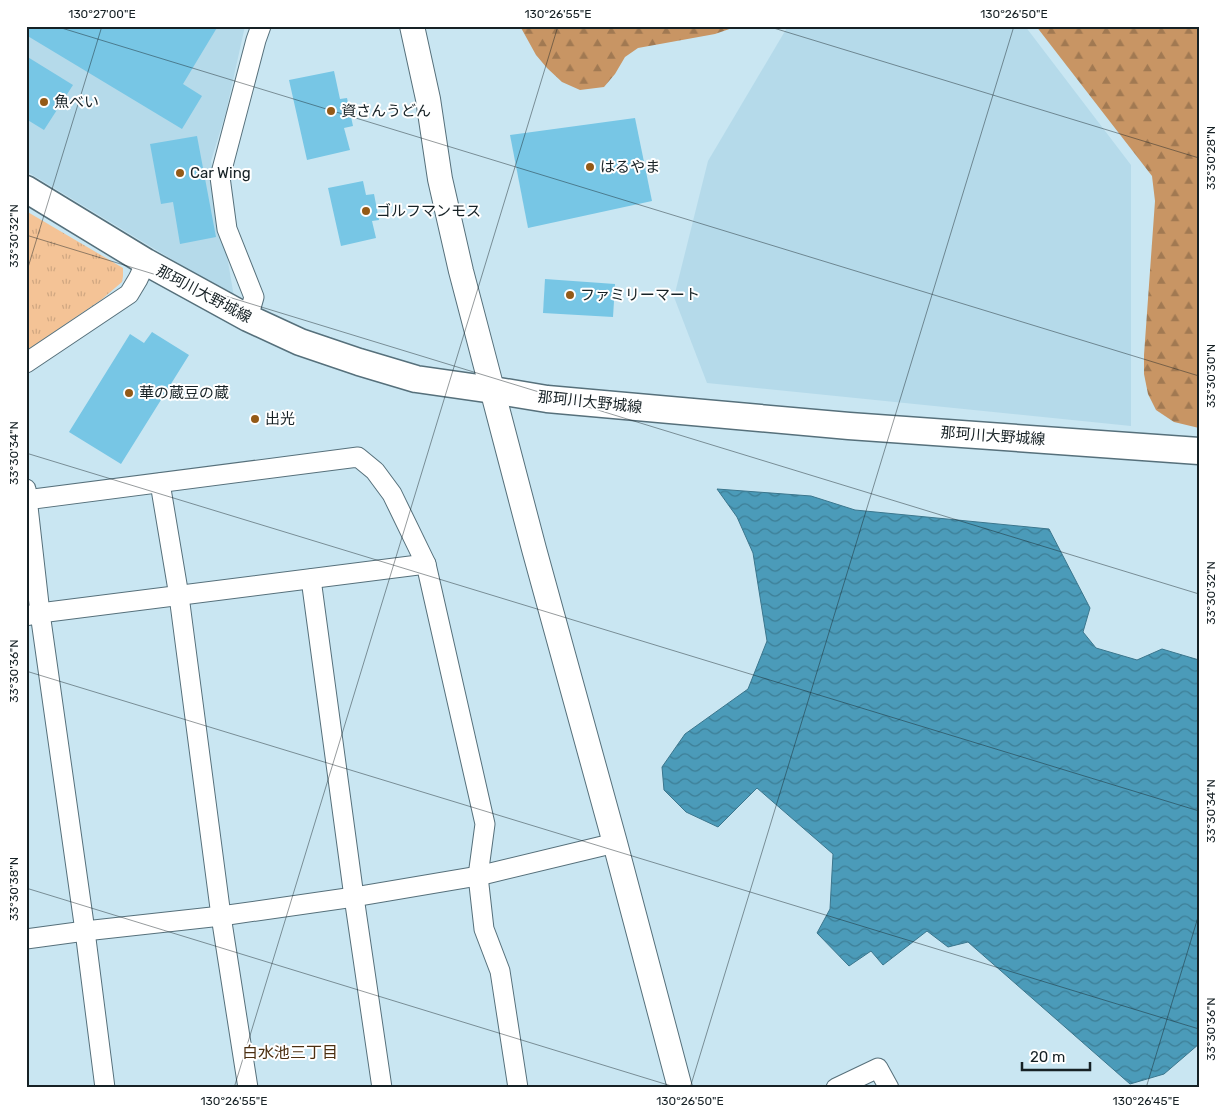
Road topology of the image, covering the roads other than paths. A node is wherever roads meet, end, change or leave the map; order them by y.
1 (261, 26) edge
2 (412, 26) edge
3 (26, 189) edge
4 (146, 262) junction
5 (248, 318) junction
6 (26, 363) edge
7 (493, 390) junction
8 (1199, 451) edge
9 (160, 483) junction
10 (27, 496) edge
11 (426, 564) junction
12 (311, 579) junction
13 (178, 596) junction
14 (33, 615) edge
15 (615, 843) junction
16 (478, 876) junction
17 (354, 897) junction
18 (221, 916) junction
19 (85, 931) junction
20 (26, 939) edge
21 (105, 1088) edge
22 (248, 1088) edge
23 (382, 1088) edge
24 (518, 1088) edge
25 (680, 1088) edge
26 (836, 1088) edge
27 (888, 1088) edge

1 - 5 street
2 - 7 street
3 - 4 main road, 那珂川大野城線
4 - 5 main road, 那珂川大野城線
4 - 6 street
5 - 7 main road, 那珂川大野城線
7 - 8 main road, 那珂川大野城線
7 - 15 street
9 - 10 street
9 - 11 street
9 - 13 street
10 - 14 street
11 - 12 street
11 - 16 street
12 - 13 street
12 - 17 street
13 - 14 street
13 - 18 street
14 - 19 street
15 - 16 street
15 - 25 street
16 - 17 street
16 - 24 street
17 - 18 street
17 - 23 street
18 - 19 street
18 - 22 street
19 - 20 street
19 - 21 street
26 - 27 street

